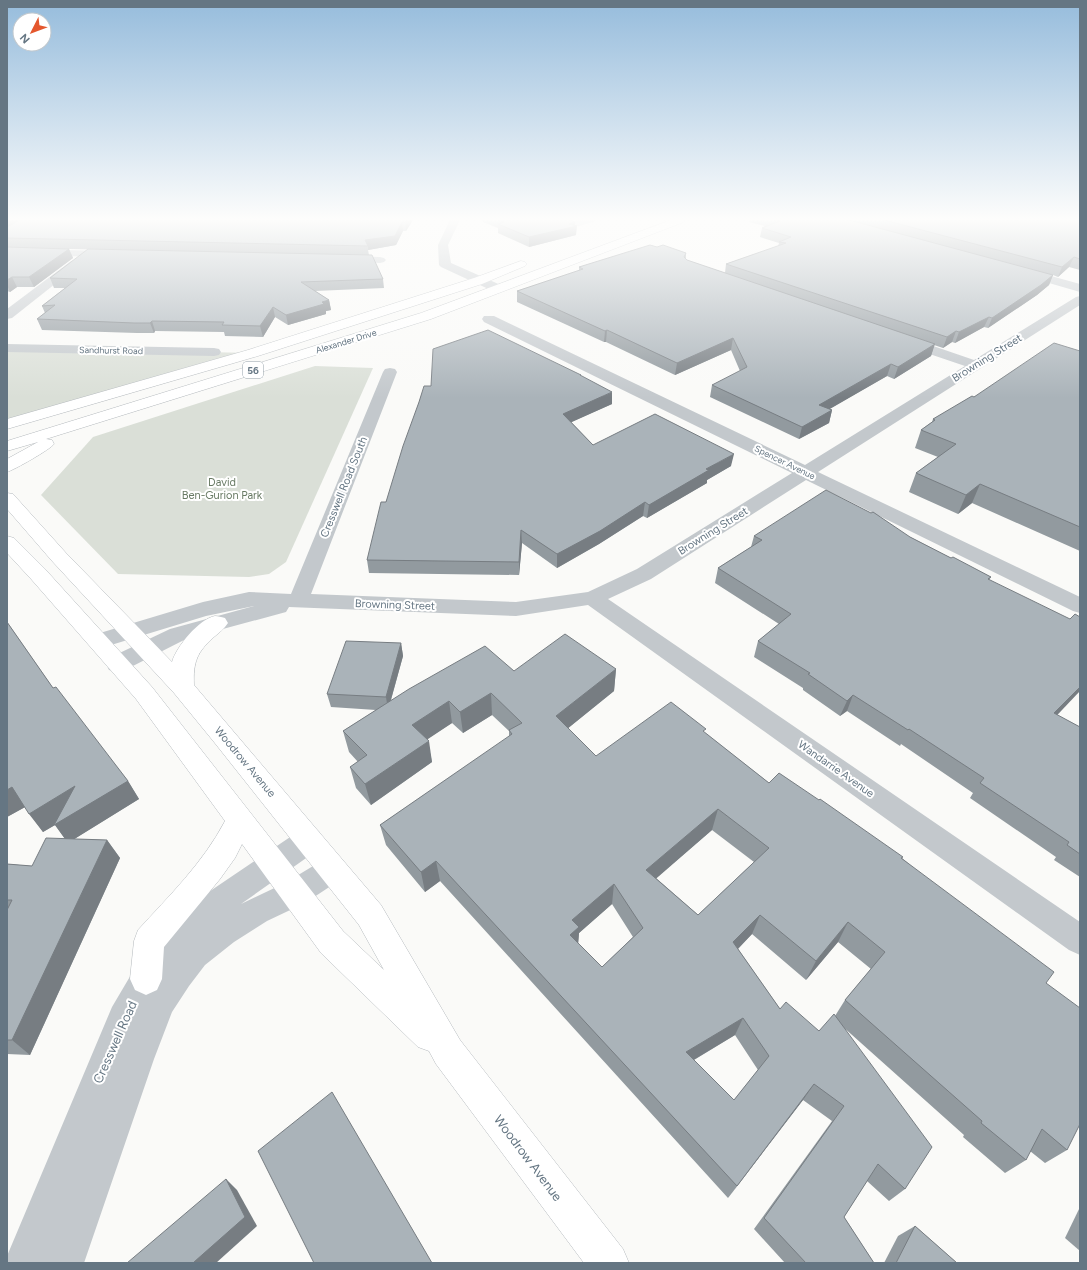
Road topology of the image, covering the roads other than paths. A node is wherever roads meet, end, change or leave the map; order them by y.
1 (54, 279) edge
2 (480, 279) edge
3 (487, 279) edge
4 (525, 279) edge
5 (1049, 279) edge
6 (505, 287) junction
7 (1080, 288) edge
8 (1080, 300) edge
9 (7, 315) edge
10 (489, 319) dead end
11 (892, 337) edge
12 (7, 348) edge
13 (214, 352) dead end
14 (975, 366) junction
15 (390, 372) dead end
16 (120, 411) junction
17 (10, 422) edge
18 (7, 446) edge
19 (7, 467) edge
20 (805, 472) junction
21 (7, 498) edge
22 (7, 542) edge
23 (592, 598) junction
24 (298, 602) junction
25 (1080, 606) edge
26 (217, 623) junction
27 (127, 631) junction
28 (98, 641) junction
29 (145, 649) junction
30 (117, 664) junction
31 (182, 687) junction
32 (240, 819) junction
33 (309, 840) junction
34 (273, 863) junction
35 (332, 868) junction
36 (295, 893) junction
37 (1080, 940) edge
38 (146, 979) junction
39 (448, 1052) junction
40 (24, 1263) edge
41 (64, 1263) edge
42 (609, 1263) edge

1 - 9 street
2 - 17 main road, Alexander Drive / 56
3 - 6 street
4 - 6 main road, Alexander Drive / 56
5 - 7 street
6 - 16 main road, Alexander Drive / 56
8 - 14 street, Browning Street
10 - 20 street, Spencer Avenue
11 - 14 street
12 - 13 street, Sandhurst Road
14 - 20 street, Browning Street
15 - 24 street, Cresswell Road South
16 - 18 main road, Alexander Drive / 56
16 - 19 main road
20 - 23 street, Browning Street
20 - 25 street, Spencer Avenue
21 - 27 main road, Woodrow Avenue
22 - 28 main road, Woodrow Avenue
23 - 24 street, Browning Street
23 - 37 street, Wandarrie Avenue
24 - 26 street, Browning Street
24 - 27 street, Browning Street
26 - 29 street, Browning Street
26 - 31 main road
27 - 28 street, Browning Street
27 - 29 main road, Woodrow Avenue
28 - 30 main road, Woodrow Avenue
29 - 30 street, Browning Street
29 - 31 main road, Woodrow Avenue
30 - 32 main road, Woodrow Avenue
31 - 33 main road, Woodrow Avenue
32 - 34 main road, Woodrow Avenue
32 - 38 main road
33 - 34 street, Cresswell Road
33 - 35 main road, Woodrow Avenue
34 - 36 main road, Woodrow Avenue
34 - 38 street, Cresswell Road
35 - 36 street
35 - 39 main road, Woodrow Avenue
36 - 39 main road, Woodrow Avenue
36 - 41 street
38 - 40 street, Cresswell Road
39 - 42 main road, Woodrow Avenue

